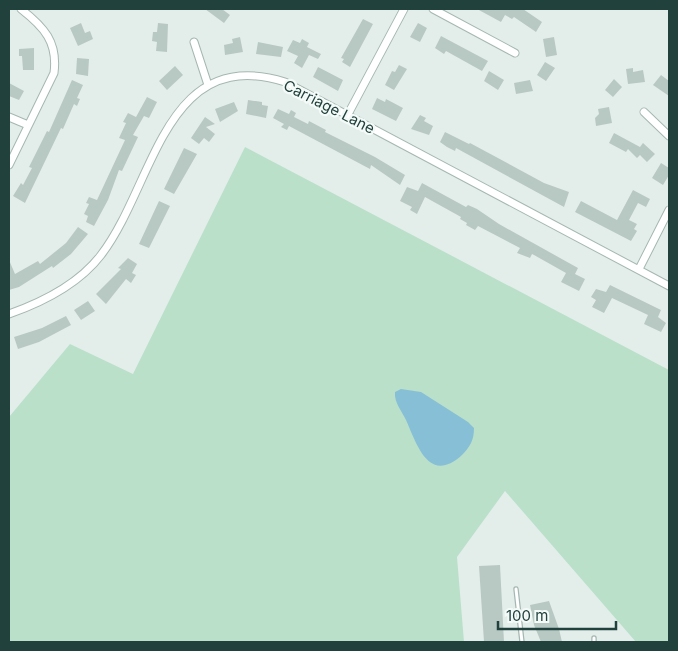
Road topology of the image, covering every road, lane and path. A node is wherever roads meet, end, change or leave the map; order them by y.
1 (21, 9) edge
2 (404, 9) edge
3 (434, 9) edge
4 (194, 42) dead end
5 (515, 52) dead end
6 (208, 85) junction
7 (644, 112) dead end
8 (9, 116) edge
9 (347, 116) junction
10 (28, 125) junction
11 (669, 136) edge
12 (9, 165) edge
13 (669, 210) edge
14 (639, 269) junction
15 (669, 286) edge
16 (9, 314) edge
17 (516, 589) dead end
18 (522, 642) edge

1 - 10 street
2 - 9 street
3 - 5 street
4 - 6 street
6 - 9 street, Carriage Lane
6 - 16 street, Carriage Lane
7 - 11 street
8 - 10 street
9 - 14 street, Carriage Lane
10 - 12 street
13 - 14 street
14 - 15 street, Carriage Lane
17 - 18 lane

